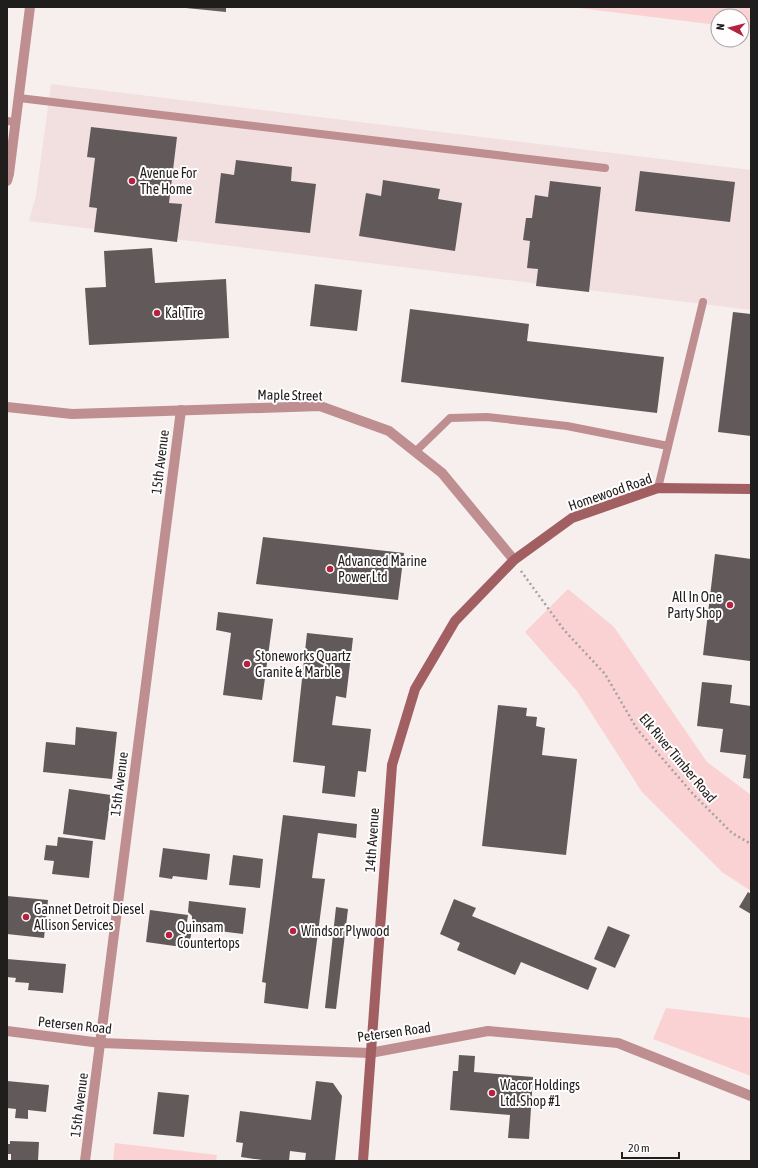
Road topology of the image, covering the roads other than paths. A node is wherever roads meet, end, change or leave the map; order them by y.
1 (30, 7) edge
2 (19, 98) junction
3 (11, 122) edge
4 (605, 168) dead end
5 (7, 181) edge
6 (703, 302) dead end
7 (7, 407) edge
8 (181, 410) junction
9 (668, 446) junction
10 (415, 452) junction
11 (658, 488) junction
12 (751, 489) edge
13 (514, 560) junction
14 (7, 1031) edge
15 (101, 1043) junction
16 (370, 1053) junction
17 (751, 1096) edge
18 (86, 1161) edge
19 (363, 1161) edge

1 - 2 street
2 - 3 street
2 - 4 lane
3 - 5 street
6 - 9 lane
7 - 8 street, Maple Street
8 - 10 street, Maple Street
8 - 15 street, 15th Avenue
9 - 10 lane
9 - 11 lane
10 - 13 street, Maple Street
11 - 12 main road, Homewood Road
11 - 13 main road, Homewood Road
13 - 16 main road, 14th Avenue
14 - 15 street, Petersen Road
15 - 16 street, Petersen Road
15 - 18 street, 15th Avenue
16 - 17 street, Petersen Road
16 - 19 main road, 14th Avenue

